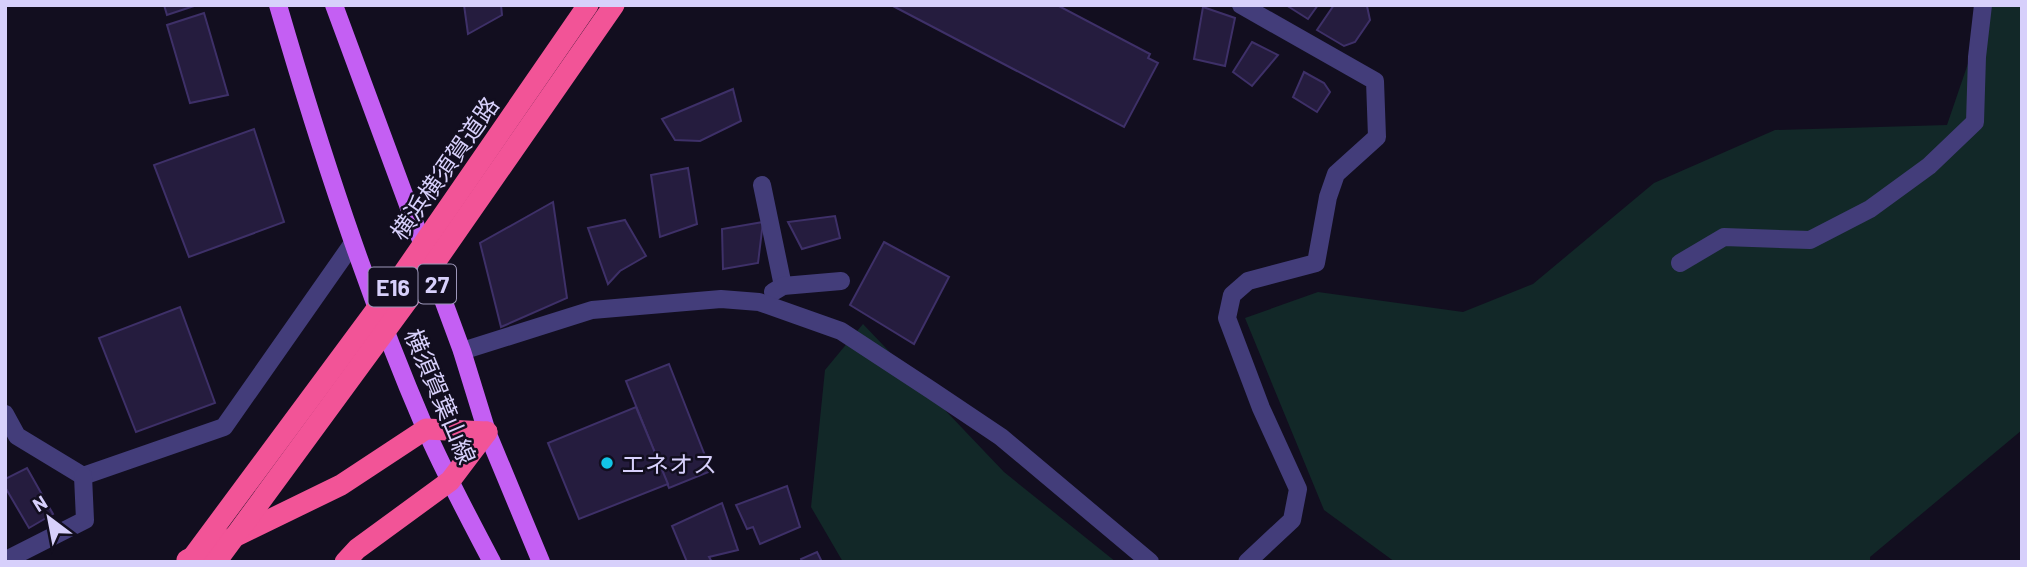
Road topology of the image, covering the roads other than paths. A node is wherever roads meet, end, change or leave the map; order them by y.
1 (278, 5) edge
2 (334, 5) edge
3 (588, 5) edge
4 (614, 5) edge
5 (1241, 5) edge
6 (1983, 5) edge
7 (762, 185) dead end
8 (353, 243) junction
9 (1680, 263) dead end
10 (841, 281) dead end
11 (783, 286) junction
12 (759, 302) junction
13 (462, 351) junction
14 (5, 414) edge
15 (426, 429) junction
16 (487, 432) junction
17 (11, 439) edge
18 (83, 476) junction
19 (450, 481) junction
20 (8, 562) edge
21 (187, 562) edge
22 (216, 562) edge
23 (345, 562) edge
24 (492, 562) edge
25 (541, 562) edge
26 (1150, 562) edge
27 (1247, 562) edge

1 - 8 main road, 横須賀葉山線
2 - 13 main road, 横須賀葉山線 / 27
3 - 21 highway, 横浜横須賀道路 / E16, bridge
4 - 22 highway, 横浜横須賀道路 / E16, bridge
5 - 27 street
6 - 9 street
7 - 11 street
8 - 15 main road, 横須賀葉山線
8 - 18 street
10 - 11 street
11 - 12 street
12 - 13 street
12 - 26 street
13 - 16 main road, 横須賀葉山線 / 27
14 - 17 street
15 - 16 highway
15 - 19 main road, 横須賀葉山線
15 - 21 highway
16 - 19 highway
16 - 25 main road, 横須賀葉山線 / 27
17 - 18 street
18 - 20 street
19 - 23 highway
19 - 24 main road, 横須賀葉山線

